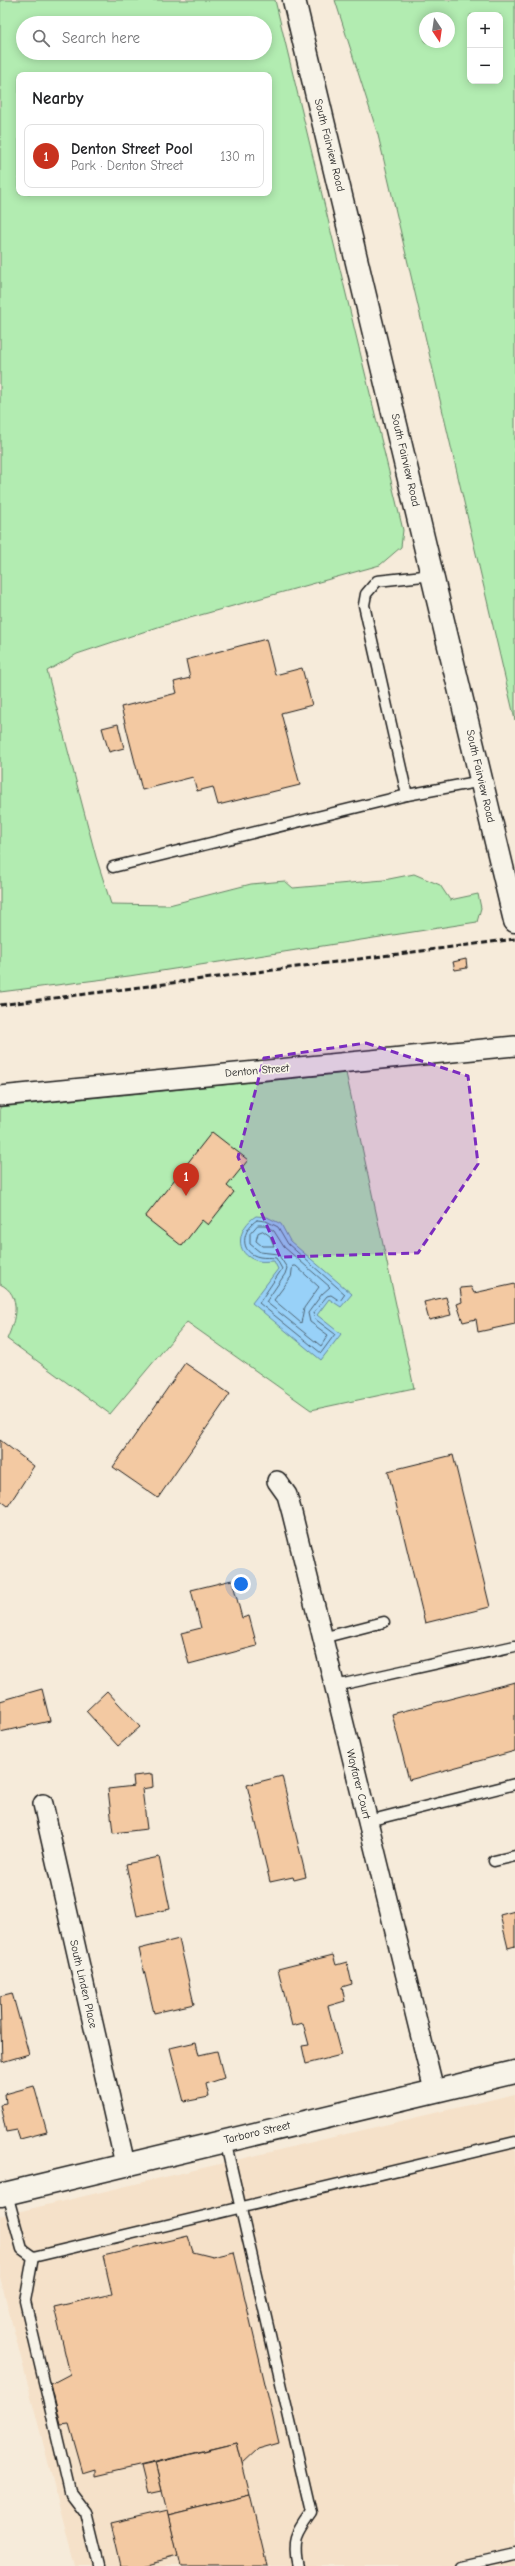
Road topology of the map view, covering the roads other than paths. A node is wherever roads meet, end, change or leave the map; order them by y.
1 (294, 0) edge
2 (433, 576) junction
3 (482, 781) junction
4 (407, 795) junction
5 (113, 867) dead end
6 (515, 921) edge
7 (515, 1046) edge
8 (0, 1096) edge
9 (277, 1481) dead end
10 (384, 1622) dead end
11 (322, 1638) junction
12 (515, 1646) edge
13 (335, 1686) junction
14 (515, 1784) edge
15 (43, 1804) dead end
16 (368, 1821) junction
17 (515, 1856) edge
18 (494, 1861) dead end
19 (515, 2072) edge
20 (434, 2090) junction
21 (225, 2140) junction
22 (515, 2142) edge
23 (125, 2164) junction
24 (3, 2194) edge
25 (242, 2207) junction
26 (33, 2257) junction
27 (515, 2554) edge
28 (99, 2566) edge
29 (297, 2566) edge
30 (462, 2566) edge

1 - 2 main road, South Fairview Road
2 - 3 main road, South Fairview Road
2 - 4 lane
3 - 4 lane
3 - 6 main road, South Fairview Road
4 - 5 lane
7 - 8 street, Denton Street
9 - 11 street, Wayfarer Court
10 - 11 lane
11 - 13 street, Wayfarer Court
12 - 13 lane
13 - 16 street, Wayfarer Court
14 - 16 lane
15 - 23 street, South Linden Place
16 - 20 street, Wayfarer Court
17 - 18 lane
19 - 20 main road, Tarboro Street
20 - 21 main road, Tarboro Street
21 - 23 main road, Tarboro Street
21 - 25 lane
22 - 25 lane
23 - 24 main road, Tarboro Street
24 - 26 lane
25 - 26 lane
25 - 29 lane
26 - 28 lane
27 - 30 lane

